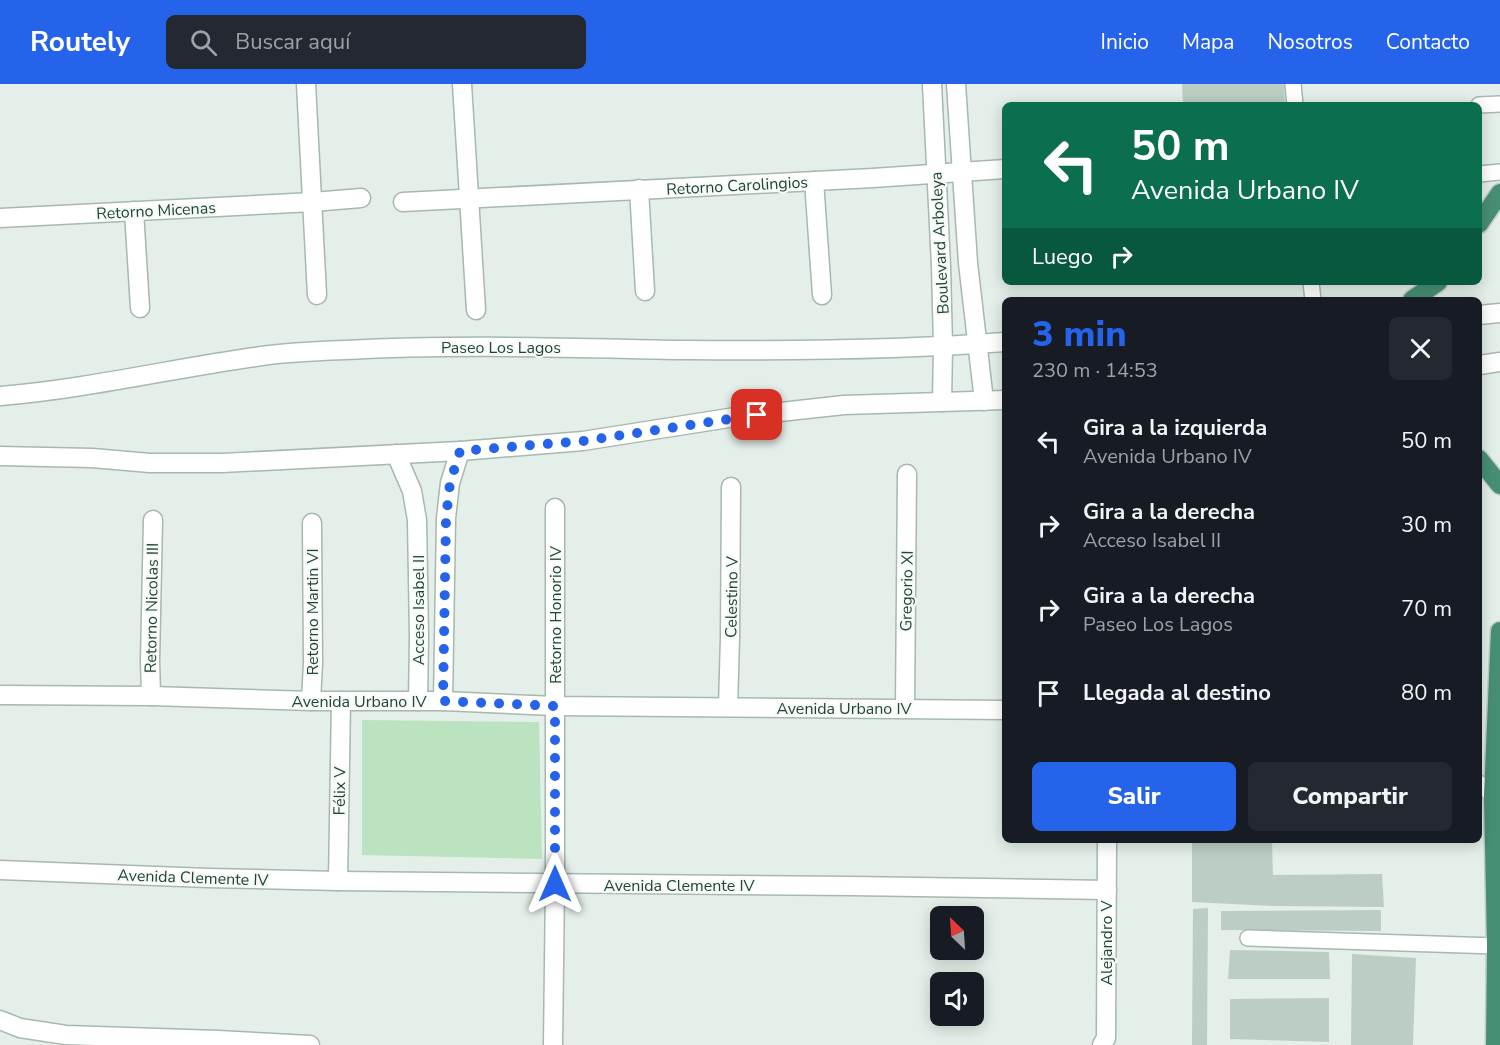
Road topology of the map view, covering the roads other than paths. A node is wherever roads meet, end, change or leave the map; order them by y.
1 (306, 84) edge
2 (462, 84) edge
3 (932, 84) edge
4 (956, 84) edge
5 (1293, 84) edge
6 (1295, 102) edge
7 (1500, 104) edge
8 (1482, 105) edge
9 (1002, 169) edge
10 (962, 172) junction
11 (1500, 172) edge
12 (936, 174) junction
13 (1482, 174) edge
14 (814, 181) junction
15 (639, 189) junction
16 (1500, 193) edge
17 (361, 198) dead end
18 (469, 200) junction
19 (313, 202) junction
20 (403, 202) dead end
21 (134, 211) junction
22 (0, 218) edge
23 (1482, 220) edge
24 (1434, 285) edge
25 (645, 291) dead end
26 (318, 295) dead end
27 (822, 295) dead end
28 (1416, 297) edge
29 (140, 308) dead end
30 (476, 310) dead end
31 (1500, 313) edge
32 (1482, 315) edge
33 (1002, 342) edge
34 (978, 344) junction
35 (943, 346) junction
36 (1500, 362) edge
37 (1482, 365) edge
38 (0, 396) edge
39 (1002, 400) edge
40 (984, 401) junction
41 (942, 402) junction
42 (460, 451) junction
43 (396, 454) junction
44 (0, 456) edge
45 (1482, 463) edge
46 (907, 474) dead end
47 (1500, 485) edge
48 (731, 488) dead end
49 (555, 508) dead end
50 (446, 518) junction
51 (153, 520) dead end
52 (417, 520) junction
53 (312, 523) dead end
54 (1500, 631) edge
55 (0, 695) edge
56 (151, 696) junction
57 (311, 701) junction
58 (341, 701) junction
59 (418, 701) junction
60 (443, 701) junction
61 (555, 706) junction
62 (728, 707) junction
63 (905, 708) junction
64 (1002, 710) edge
65 (1482, 786) edge
66 (1493, 796) junction
67 (1107, 843) edge
68 (0, 870) edge
69 (338, 881) junction
70 (555, 884) junction
71 (1107, 890) junction
72 (1248, 938) dead end
73 (1496, 946) junction
74 (0, 1020) edge
75 (310, 1045) edge
76 (553, 1045) edge
77 (1102, 1045) edge
78 (1495, 1045) edge

1 - 19 street
2 - 18 street
3 - 12 street, Boulevard Arboleya
4 - 10 street, Boulevard Arboleya
5 - 6 lane
7 - 8 lane
9 - 10 street, Retorno Carolingios
10 - 12 street, Retorno Carolingios
10 - 34 street, Boulevard Arboleya
11 - 13 lane
12 - 14 street, Retorno Carolingios
12 - 35 street, Boulevard Arboleya
14 - 15 street, Retorno Carolingios
14 - 27 street
15 - 18 street, Retorno Carolingios
15 - 25 street
16 - 23 highway
17 - 19 street, Retorno Micenas
18 - 20 street, Retorno Carolingios
18 - 30 street
19 - 21 street, Retorno Micenas
19 - 26 street
21 - 22 street, Retorno Micenas
21 - 29 street
24 - 28 highway
31 - 32 street
33 - 34 street, Paseo Los Lagos
34 - 35 street, Paseo Los Lagos
34 - 40 street, Boulevard Arboleya
35 - 38 street, Paseo Los Lagos
35 - 41 street, Boulevard Arboleya
36 - 37 street
39 - 40 street
40 - 41 street
41 - 42 street
42 - 43 street
42 - 50 street, Acceso Isabel II
43 - 44 street
43 - 52 street, Acceso Isabel II
45 - 47 highway
46 - 63 street, Gregorio XI
48 - 62 street, Celestino V
49 - 61 street, Retorno Honorio IV
50 - 52 street
50 - 60 street, Acceso Isabel II
51 - 56 street, Retorno Nicolas III
52 - 59 street, Acceso Isabel II
53 - 57 street, Retorno Martin VI
54 - 66 highway
55 - 56 street, Avenida Urbano IV
56 - 57 street, Avenida Urbano IV
57 - 58 street, Avenida Urbano IV
58 - 59 street, Avenida Urbano IV
58 - 69 street, Félix V
59 - 60 street, Avenida Urbano IV
60 - 61 street, Avenida Urbano IV
61 - 62 street, Avenida Urbano IV
61 - 70 street, Retorno Honorio IV
62 - 63 street, Avenida Urbano IV
63 - 64 street, Avenida Urbano IV
65 - 66 lane
66 - 73 highway
67 - 71 street, Alejandro V
68 - 69 street, Avenida Clemente IV
69 - 70 street, Avenida Clemente IV
70 - 71 street, Avenida Clemente IV
70 - 76 street, Retorno Honorio IV
71 - 77 street, Alejandro V
72 - 73 lane
73 - 78 highway
74 - 75 street

